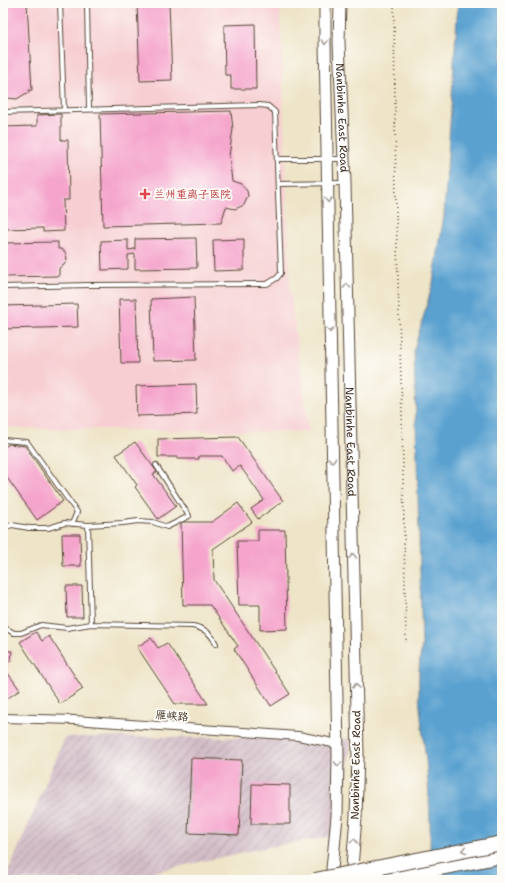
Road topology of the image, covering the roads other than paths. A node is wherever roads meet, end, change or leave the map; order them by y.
1 (60, 3) edge
2 (87, 3) edge
3 (325, 3) edge
4 (340, 3) edge
5 (89, 109) junction
6 (64, 110) junction
7 (3, 112) edge
8 (277, 159) junction
9 (327, 159) junction
10 (344, 159) junction
11 (327, 183) junction
12 (345, 183) junction
13 (278, 184) junction
14 (3, 287) edge
15 (3, 440) edge
16 (156, 465) dead end
17 (72, 524) junction
18 (88, 525) junction
19 (3, 528) edge
20 (91, 624) junction
21 (3, 627) edge
22 (216, 644) dead end
23 (3, 718) edge
24 (337, 725) junction
25 (357, 725) junction
26 (338, 744) junction
27 (502, 843) edge
28 (502, 856) edge
29 (315, 880) edge
30 (331, 880) edge
31 (351, 880) edge
32 (379, 880) edge

1 - 6 lane
2 - 5 lane
3 -> 9 main road, Nanbinhe East Road
4 - 10 main road, Nanbinhe East Road
5 - 6 lane
5 - 8 lane
6 - 7 lane
8 - 9 lane
8 - 13 lane
9 - 10 lane
9 - 11 main road, Nanbinhe East Road
10 - 12 main road, Nanbinhe East Road
11 - 12 lane
11 - 13 lane
11 -> 24 main road, Nanbinhe East Road
25 -> 12 main road, Nanbinhe East Road
13 - 14 lane
15 - 17 lane
16 - 18 lane
17 - 18 lane
17 - 19 lane
18 - 20 lane
20 - 21 lane
20 - 22 lane
23 - 26 street, 雁峡路
24 - 25 main road
24 - 26 main road, Nanbinhe East Road
31 -> 25 main road, Nanbinhe East Road
26 -> 30 main road, Nanbinhe East Road
27 -> 29 highway, bridge
28 - 32 highway

